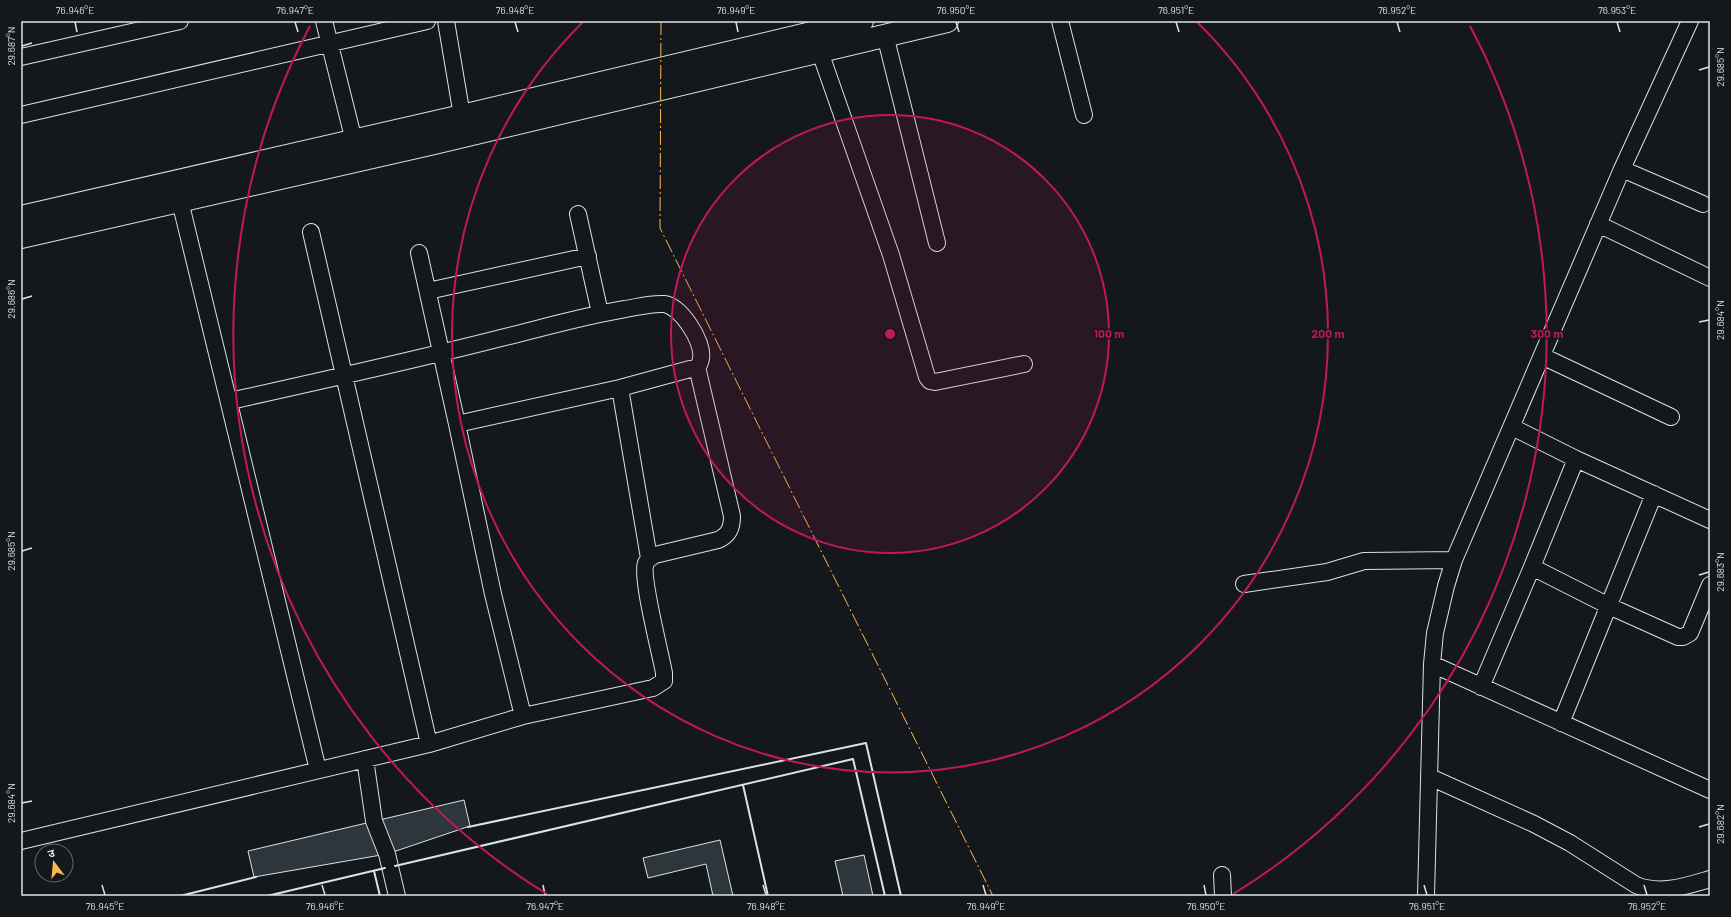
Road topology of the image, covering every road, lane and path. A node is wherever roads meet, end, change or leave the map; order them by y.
1 (180, 21) edge
2 (324, 21) edge
3 (427, 21) edge
4 (446, 21) edge
5 (862, 21) edge
6 (947, 21) edge
7 (1060, 21) edge
8 (1690, 21) edge
9 (895, 29) edge
10 (330, 45) junction
11 (820, 52) junction
12 (21, 57) edge
13 (21, 115) edge
14 (1084, 115) dead end
15 (462, 116) junction
16 (354, 141) junction
17 (1622, 169) junction
18 (180, 201) junction
19 (1703, 204) dead end
20 (578, 214) dead end
21 (21, 216) edge
22 (1598, 224) junction
23 (312, 232) dead end
24 (21, 237) edge
25 (937, 243) dead end
26 (419, 253) dead end
27 (588, 256) junction
28 (1710, 278) edge
29 (428, 291) junction
30 (600, 313) junction
31 (442, 354) junction
32 (1542, 356) junction
33 (1024, 364) dead end
34 (696, 369) junction
35 (345, 376) junction
36 (620, 388) junction
37 (230, 401) junction
38 (1671, 417) dead end
39 (458, 424) junction
40 (1512, 427) junction
41 (1576, 459) junction
42 (1654, 494) junction
43 (1710, 520) edge
44 (649, 558) junction
45 (1454, 560) junction
46 (1532, 567) junction
47 (1244, 584) dead end
48 (1710, 585) edge
49 (1609, 606) junction
50 (1432, 664) junction
51 (1481, 687) junction
52 (523, 716) junction
53 (1561, 723) junction
54 (429, 744) junction
55 (365, 759) junction
56 (318, 770) junction
57 (1430, 777) junction
58 (1710, 790) edge
59 (21, 842) edge
60 (1222, 875) dead end
61 (1710, 880) edge
62 (397, 896) edge
63 (1223, 896) edge
64 (1426, 896) edge

1 - 12 street
2 - 10 street
3 - 10 street
4 - 15 street
5 - 15 highway
6 - 9 highway
7 - 14 street
8 - 17 street
9 - 11 highway
9 - 25 street
10 - 13 street
10 - 16 street
11 - 18 highway
11 - 33 street
15 - 16 highway
16 - 21 highway
17 - 19 street
17 - 22 street
18 - 24 highway
18 - 37 street
20 - 27 street
22 - 28 street
22 - 32 street
23 - 35 street
26 - 29 street
27 - 29 street
27 - 30 street
29 - 31 street
30 - 31 street
30 - 34 street
31 - 35 street
31 - 39 street
32 - 38 street
32 - 40 street
34 - 36 street
34 - 44 street
35 - 37 street
35 - 54 street
36 - 39 street
36 - 44 street
37 - 56 street
39 - 52 street
40 - 41 street
40 - 45 street
41 - 42 street
41 - 46 street
42 - 43 street
42 - 49 street
44 - 52 street
45 - 47 street
45 - 50 street
46 - 49 street
46 - 51 street
48 - 49 street
49 - 53 street
50 - 51 street
50 - 57 street
51 - 53 street
52 - 54 street
53 - 58 street
54 - 55 street
55 - 56 street
55 - 62 street
56 - 59 street
57 - 61 street
57 - 64 street
60 - 63 street

